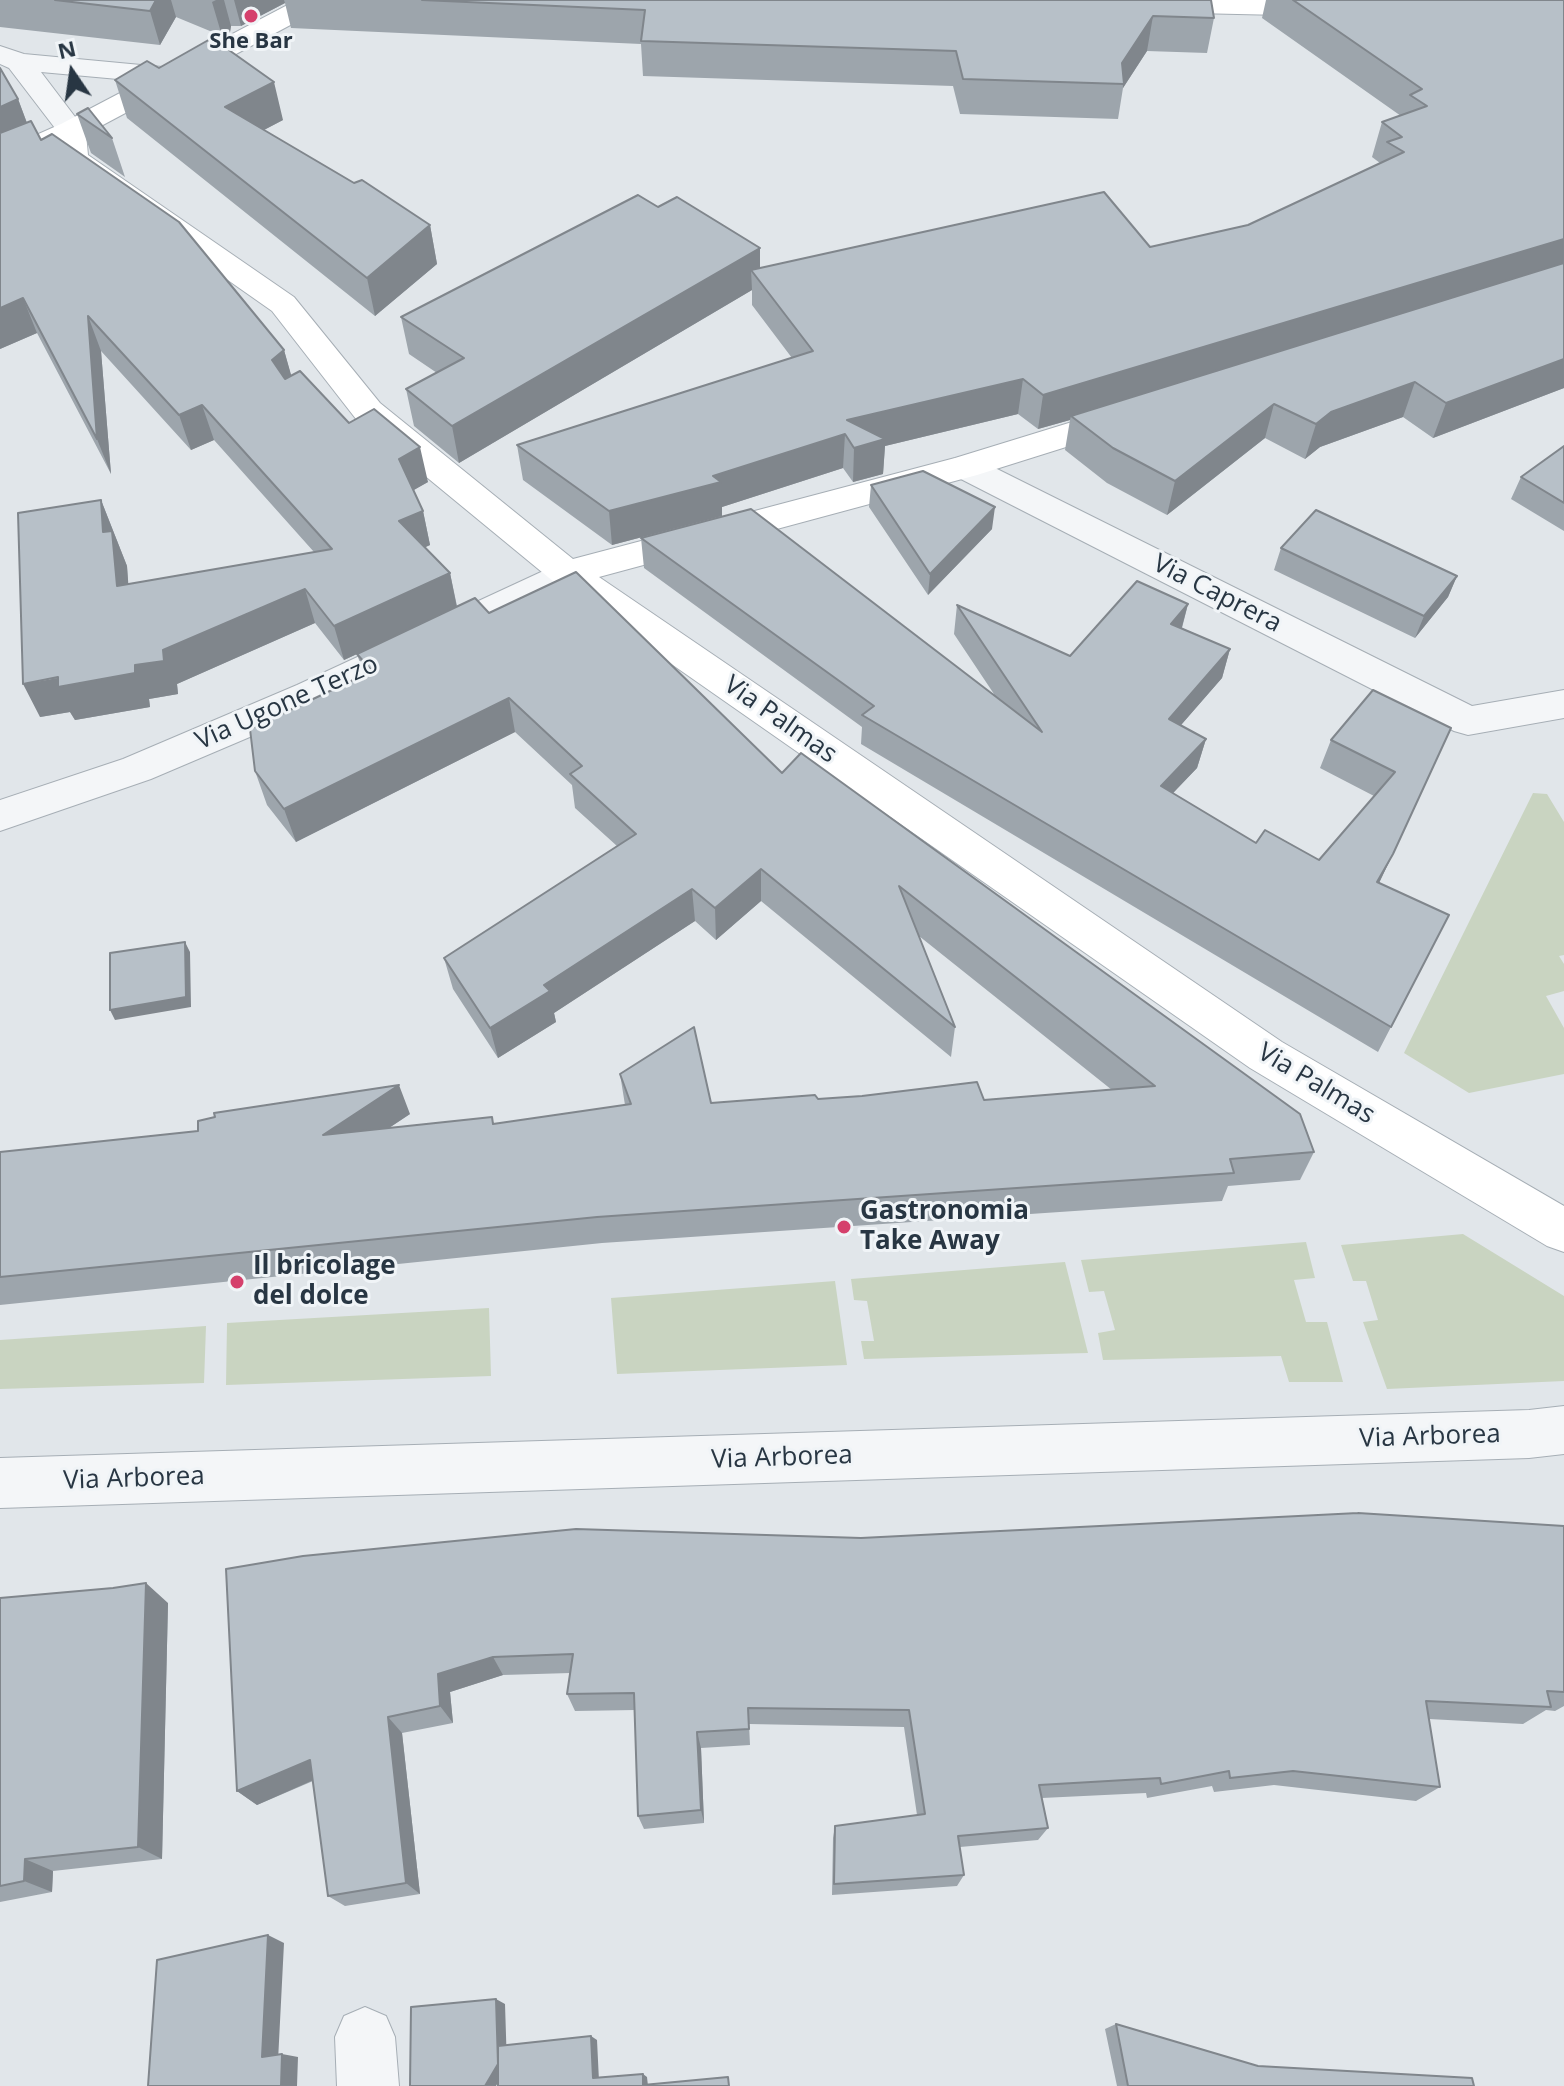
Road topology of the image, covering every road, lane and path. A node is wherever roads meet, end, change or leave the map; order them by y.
1 (317, 0) edge
2 (1123, 4) edge
3 (1358, 9) edge
4 (10, 58) edge
5 (173, 76) junction
6 (71, 130) junction
7 (0, 162) edge
8 (1160, 406) edge
9 (965, 467) junction
10 (567, 573) junction
11 (1564, 704) edge
12 (0, 816) edge
13 (1564, 1231) edge
14 (1564, 1430) edge
15 (0, 1483) edge

1 - 5 street
2 - 3 street
4 - 5 street
4 - 6 street
5 - 6 street
6 - 7 street
6 - 10 street, Via Palmas
8 - 9 street
9 - 10 street
9 - 11 street, Via Caprera
10 - 12 street, Via Ugone Terzo
10 - 13 street, Via Palmas
14 - 15 street, Via Arborea

